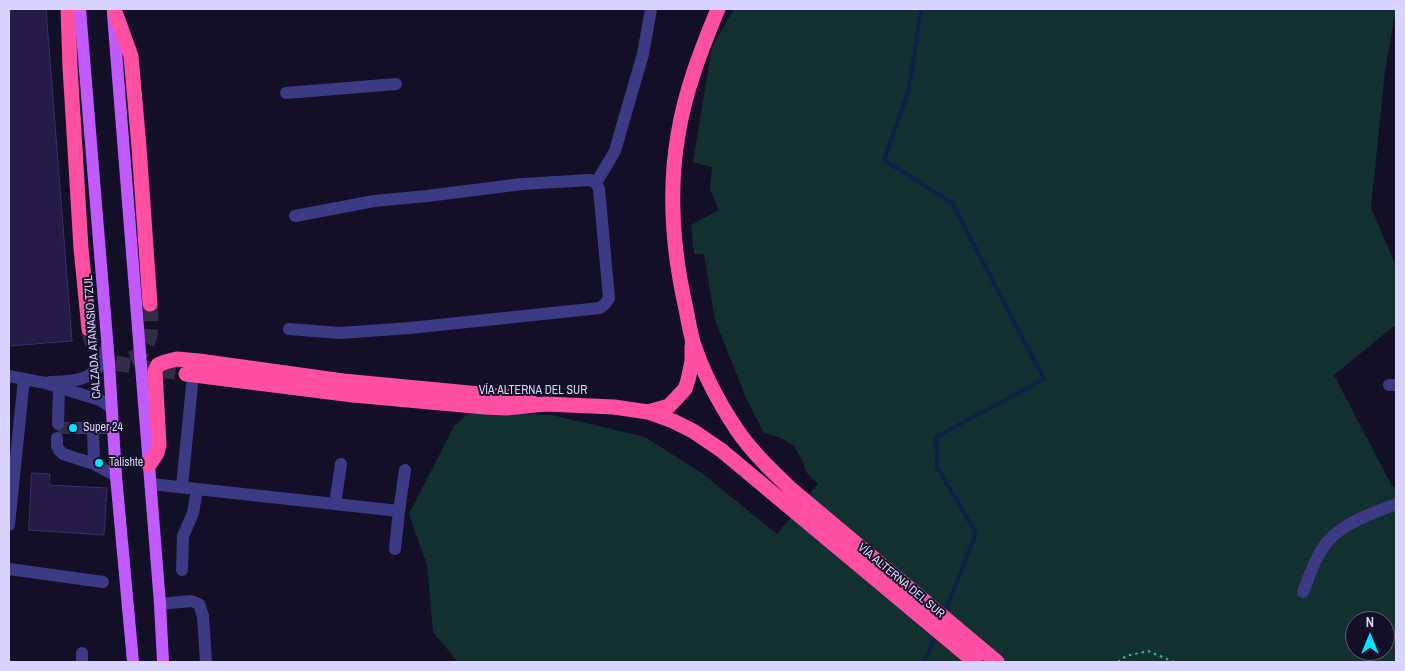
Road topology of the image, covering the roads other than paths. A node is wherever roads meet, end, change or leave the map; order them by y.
1 (68, 9) edge
2 (80, 9) edge
3 (113, 9) edge
4 (650, 9) edge
5 (718, 9) edge
6 (396, 84) dead end
7 (286, 93) dead end
8 (596, 183) junction
9 (295, 216) dead end
10 (150, 304) tunnel mouth
11 (89, 329) tunnel mouth
12 (289, 329) dead end
13 (693, 341) junction
14 (108, 345) junction
15 (9, 376) edge
16 (24, 379) junction
17 (189, 380) joint
18 (45, 383) junction
19 (60, 387) junction
20 (545, 404) junction
21 (112, 408) junction
22 (648, 412) junction
23 (58, 424) dead end
24 (75, 428) tunnel mouth
25 (93, 428) junction
26 (113, 428) junction
27 (57, 438) dead end
28 (94, 464) junction
29 (149, 464) junction
30 (341, 464) dead end
31 (405, 470) dead end
32 (116, 476) junction
33 (151, 484) junction
34 (182, 487) junction
35 (197, 489) junction
36 (787, 496) junction
37 (335, 504) junction
38 (1396, 504) edge
39 (398, 511) junction
40 (9, 525) edge
41 (395, 549) dead end
42 (9, 569) edge
43 (182, 570) dead end
44 (103, 582) dead end
45 (1303, 592) dead end
46 (160, 604) junction
47 (132, 662) edge
48 (164, 662) edge
49 (206, 662) edge
50 (975, 662) edge
51 (997, 662) edge

1 - 11 highway
2 - 14 main road, CALZADA ATANASIO TZUL
3 - 10 highway
3 - 29 main road
4 - 8 street
5 - 13 highway, VÍA ALTERNA DEL SUR
6 - 7 street
8 - 9 street
8 - 12 street
13 - 22 highway
13 - 36 highway, VÍA ALTERNA DEL SUR
14 - 18 street
14 - 21 main road, CALZADA ATANASIO TZUL
15 - 16 street
16 - 18 street
16 - 40 street
17 - 20 highway, VÍA ALTERNA DEL SUR
17 - 34 street
18 - 19 street
19 - 21 street
19 - 23 street
20 - 22 highway, VÍA ALTERNA DEL SUR
20 - 29 highway
21 - 26 main road, CALZADA ATANASIO TZUL
22 - 36 highway, VÍA ALTERNA DEL SUR
24 - 25 street
25 - 26 street
25 - 28 street
26 - 32 main road, CALZADA ATANASIO TZUL
27 - 28 street
28 - 32 street
29 - 33 main road
30 - 37 street
31 - 39 street
32 - 47 main road, CALZADA ATANASIO TZUL
33 - 34 street
33 - 46 main road
34 - 35 street
35 - 37 street
35 - 43 street
36 - 50 highway, VÍA ALTERNA DEL SUR
36 - 51 highway, VÍA ALTERNA DEL SUR
37 - 39 street
38 - 45 street
39 - 41 street
42 - 44 street
46 - 48 main road
46 - 49 street

